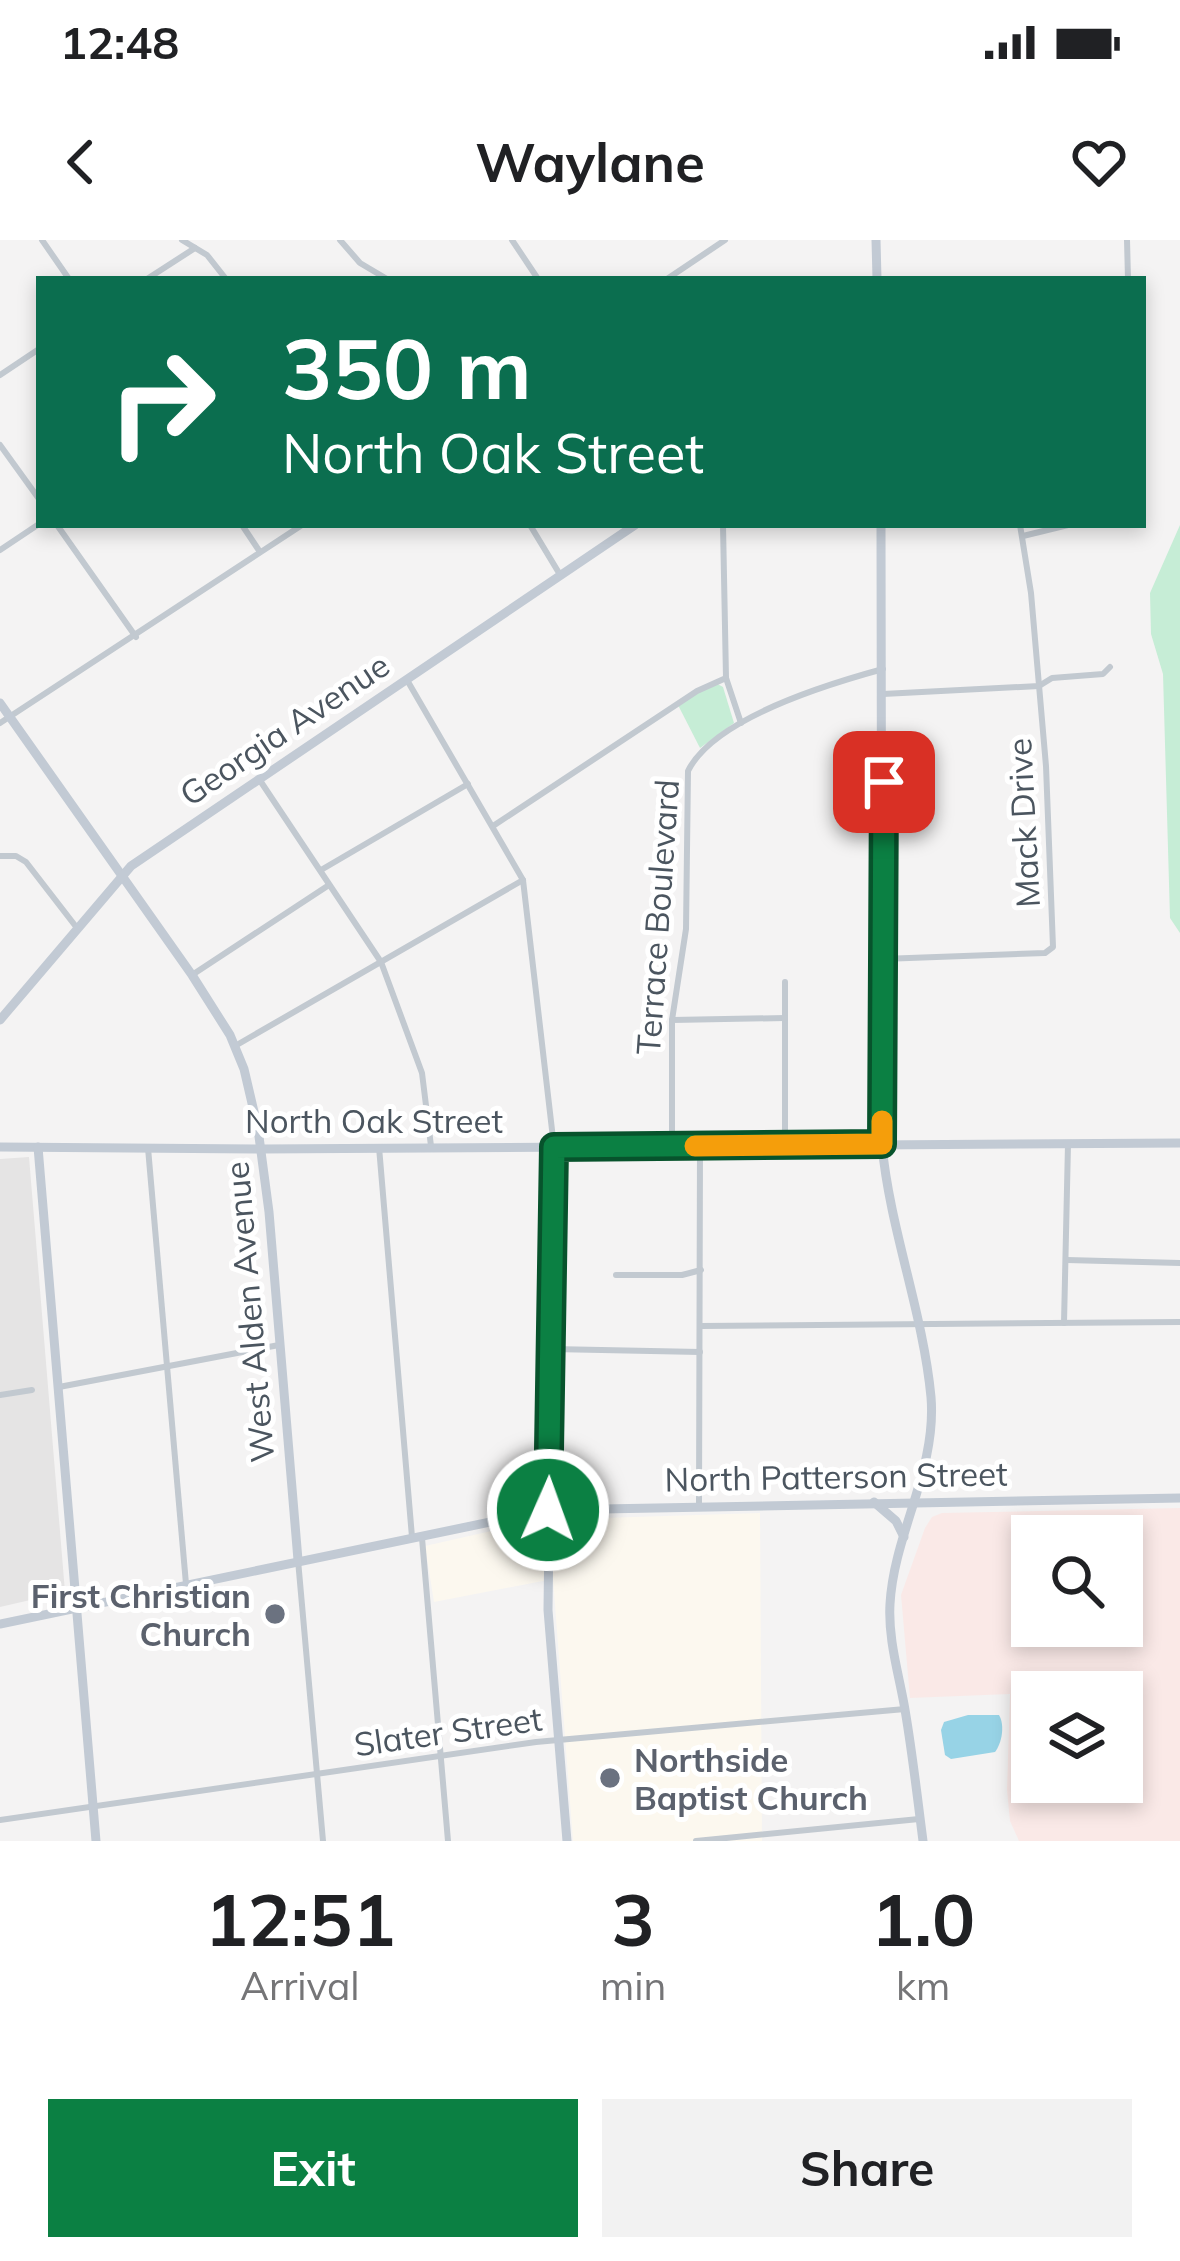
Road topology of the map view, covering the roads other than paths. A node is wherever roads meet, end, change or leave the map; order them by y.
1 (41, 240) edge
2 (182, 240) edge
3 (340, 240) edge
4 (526, 240) edge
5 (725, 240) edge
6 (876, 240) edge
7 (1127, 240) edge
8 (514, 243) edge
9 (195, 248) junction
10 (67, 276) edge
11 (152, 276) edge
12 (224, 276) edge
13 (383, 276) edge
14 (536, 276) edge
15 (671, 276) edge
16 (877, 276) edge
17 (1128, 276) edge
18 (36, 351) edge
19 (0, 375) edge
20 (0, 445) edge
21 (36, 495) edge
22 (36, 526) edge
23 (59, 528) edge
24 (244, 528) edge
25 (298, 528) edge
26 (532, 528) edge
27 (630, 528) edge
28 (723, 528) edge
29 (881, 528) edge
30 (1021, 528) edge
31 (1056, 528) edge
32 (1023, 536) junction
33 (0, 550) edge
34 (260, 553) junction
35 (560, 573) junction
36 (136, 637) junction
37 (1110, 667) dead end
38 (883, 669) junction
39 (727, 678) junction
40 (406, 679) junction
41 (1039, 686) junction
42 (883, 694) junction
43 (0, 703) edge
44 (6, 721) edge
45 (741, 723) junction
46 (259, 778) junction
47 (468, 784) junction
48 (493, 826) junction
49 (0, 856) edge
50 (321, 869) junction
51 (122, 876) junction
52 (523, 880) junction
53 (330, 884) junction
54 (76, 928) junction
55 (883, 959) junction
56 (381, 962) junction
57 (192, 975) junction
58 (785, 982) dead end
59 (785, 1018) junction
60 (0, 1020) edge
61 (672, 1020) junction
62 (235, 1046) junction
63 (1180, 1143) edge
64 (882, 1144) junction
65 (1068, 1144) junction
66 (785, 1145) junction
67 (430, 1146) junction
68 (672, 1146) junction
69 (700, 1146) junction
70 (38, 1147) junction
71 (379, 1147) junction
72 (554, 1147) junction
73 (0, 1148) edge
74 (148, 1148) junction
75 (262, 1149) junction
76 (1067, 1260) junction
77 (1180, 1263) edge
78 (701, 1270) junction
79 (616, 1275) dead end
80 (1180, 1322) edge
81 (917, 1323) junction
82 (1064, 1323) junction
83 (700, 1326) junction
84 (282, 1344) junction
85 (552, 1348) junction
86 (700, 1352) junction
87 (167, 1369) junction
88 (59, 1387) junction
89 (32, 1390) dead end
90 (0, 1396) edge
91 (1180, 1498) edge
92 (916, 1501) junction
93 (874, 1502) junction
94 (699, 1504) junction
95 (548, 1510) junction
96 (417, 1536) junction
97 (904, 1537) junction
98 (298, 1560) junction
99 (186, 1585) junction
100 (77, 1607) junction
101 (0, 1624) edge
102 (905, 1709) junction
103 (559, 1739) junction
104 (441, 1756) junction
105 (318, 1774) junction
106 (93, 1806) junction
107 (920, 1819) junction
108 (0, 1820) edge
109 (96, 1841) edge
110 (323, 1841) edge
111 (448, 1841) edge
112 (567, 1841) edge
113 (696, 1841) edge
114 (923, 1841) edge

1 - 10 street
2 - 9 street
3 - 13 street
4 - 8 street
5 - 15 street
6 - 16 street
7 - 17 street
8 - 14 street
9 - 11 street
9 - 12 street
18 - 19 street
20 - 21 street
22 - 33 street
23 - 36 street
24 - 34 street
25 - 34 street
26 - 35 street
27 - 35 street, Georgia Avenue
28 - 39 street
29 - 38 street
30 - 32 street, Mack Drive
31 - 32 street
32 - 41 street, Mack Drive
34 - 36 street
35 - 40 street, Georgia Avenue
36 - 44 street
37 - 41 street
38 - 42 street
38 - 45 street, Terrace Boulevard
39 - 45 street
39 - 48 street
40 - 46 street, Georgia Avenue
40 - 47 street
41 - 42 street
41 - 55 street, Mack Drive
42 - 55 street
43 - 44 street, West Alden Avenue
44 - 51 street, West Alden Avenue
45 - 61 street, Terrace Boulevard
46 - 50 street
46 - 51 street, Georgia Avenue
47 - 48 street
47 - 50 street
48 - 52 street
49 - 54 street
50 - 53 street
51 - 54 street, Georgia Avenue
51 - 57 street, West Alden Avenue
52 - 56 street
52 - 72 street
53 - 56 street
53 - 57 street
54 - 60 street, Georgia Avenue
55 - 64 street
56 - 62 street
56 - 67 street
57 - 62 street, West Alden Avenue
58 - 59 street
59 - 61 street
59 - 66 street
61 - 68 street, Terrace Boulevard
62 - 75 street, West Alden Avenue
63 - 65 street, North Oak Street
64 - 65 street, North Oak Street
64 - 66 street, North Oak Street
64 - 81 street
65 - 76 street
66 - 69 street, North Oak Street
67 - 71 street, North Oak Street
67 - 72 street, North Oak Street
68 - 69 street, North Oak Street
68 - 72 street, North Oak Street
69 - 78 street
70 - 73 street, North Oak Street
70 - 74 street, North Oak Street
70 - 88 street
71 - 75 street, North Oak Street
71 - 96 street
72 - 85 street
74 - 75 street, North Oak Street
74 - 87 street
75 - 84 street, West Alden Avenue
76 - 77 street
76 - 82 street
78 - 79 street
78 - 83 street
80 - 82 street
81 - 82 street
81 - 83 street
81 - 92 street
83 - 86 street
84 - 87 street
84 - 98 street, West Alden Avenue
85 - 86 street
85 - 95 street
86 - 94 street
87 - 88 street
87 - 99 street
88 - 100 street
89 - 90 street
91 - 92 street, North Patterson Street
92 - 93 street, North Patterson Street
92 - 97 street
93 - 94 street, North Patterson Street
93 - 97 street
94 - 95 street, North Patterson Street
95 - 96 street, North Patterson Street
95 - 103 street
96 - 98 street, North Patterson Street
96 - 104 street
97 - 102 street
98 - 99 street, North Patterson Street
98 - 105 street
99 - 100 street, North Patterson Street
100 - 101 street, North Patterson Street
100 - 106 street
102 - 103 street, Slater Street
102 - 107 street
103 - 104 street, Slater Street
103 - 112 street
104 - 105 street, Slater Street
104 - 111 street
105 - 106 street, Slater Street
105 - 110 street
106 - 108 street, Slater Street
106 - 109 street
107 - 113 street
107 - 114 street

